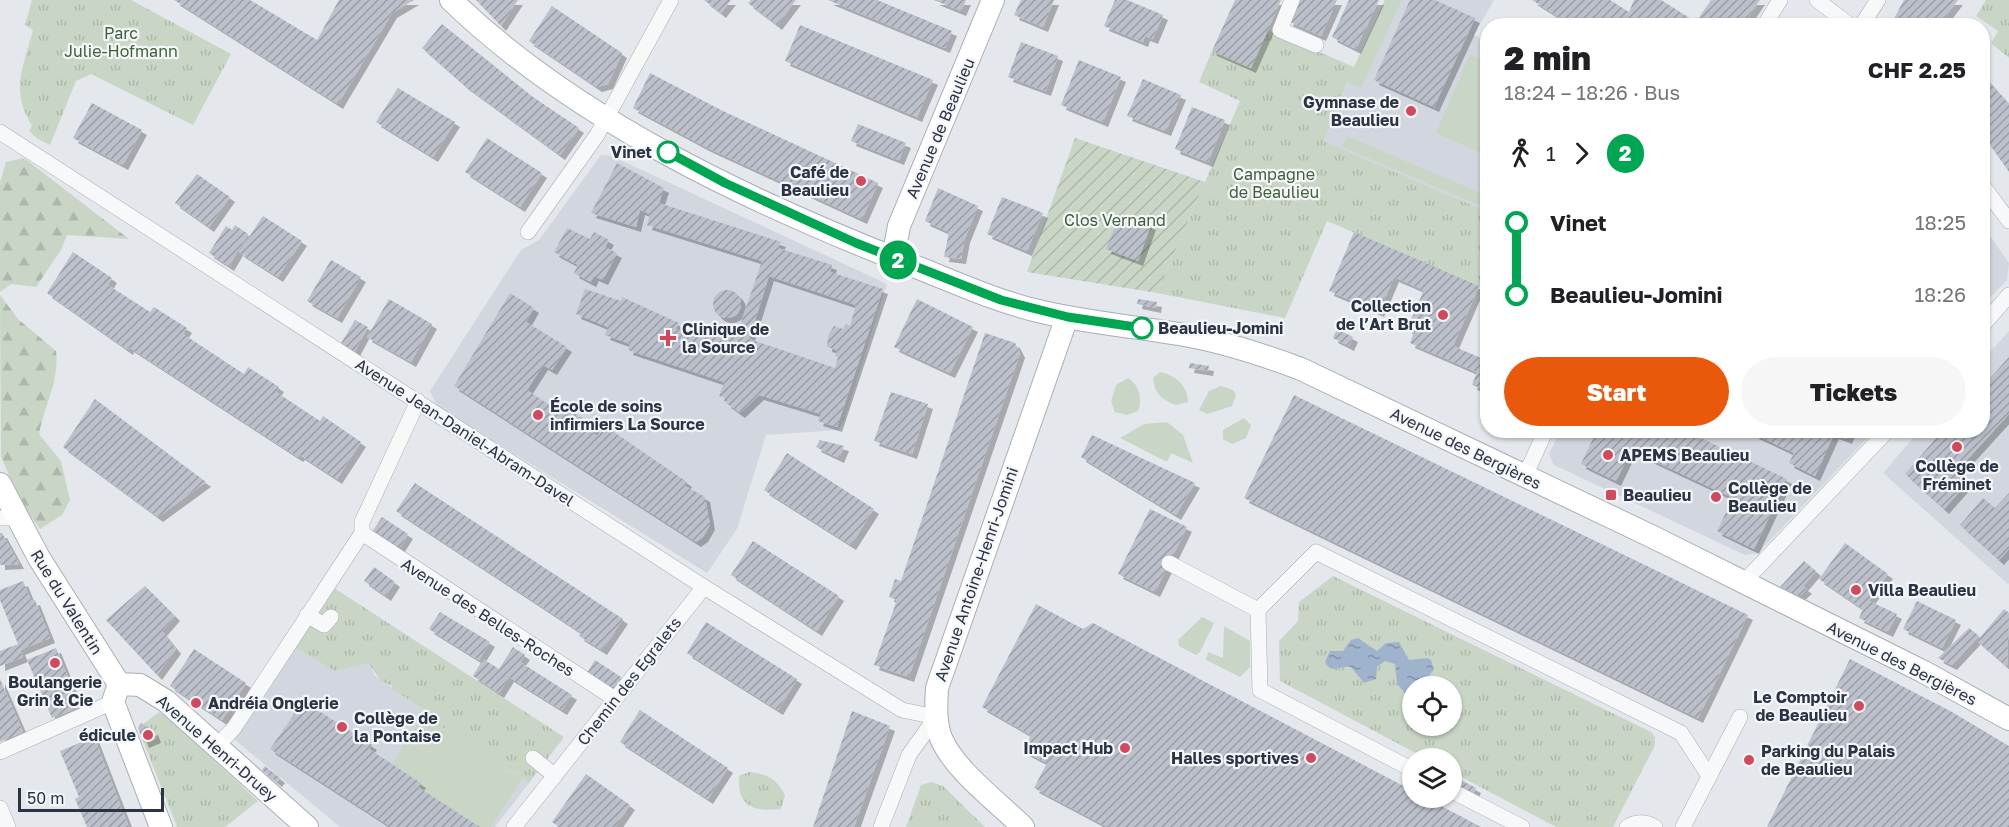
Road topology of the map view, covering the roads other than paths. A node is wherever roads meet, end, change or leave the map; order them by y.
1 (451, 0) edge
2 (671, 0) edge
3 (993, 0) edge
4 (1292, 0) edge
5 (1780, 0) edge
6 (1817, 0) edge
7 (1878, 0) edge
8 (1769, 18) edge
9 (1841, 18) edge
10 (1866, 18) edge
11 (1316, 45) dead end
12 (606, 119) junction
13 (0, 132) edge
14 (1990, 195) edge
15 (2009, 221) edge
16 (528, 231) dead end
17 (893, 258) junction
18 (2009, 295) edge
19 (1068, 317) junction
20 (1990, 317) edge
21 (418, 401) junction
22 (1542, 438) edge
23 (1880, 438) edge
24 (1525, 476) junction
25 (0, 484) edge
26 (8, 518) edge
27 (362, 533) junction
28 (1169, 563) dead end
29 (1742, 584) junction
30 (705, 587) junction
31 (1258, 610) junction
32 (307, 615) junction
33 (331, 617) dead end
34 (116, 693) junction
35 (615, 699) junction
36 (936, 717) junction
37 (1740, 717) dead end
38 (2009, 719) edge
39 (217, 747) junction
40 (0, 752) edge
41 (533, 758) dead end
42 (1402, 764) edge
43 (555, 776) junction
44 (1709, 776) junction
45 (1462, 796) edge
46 (0, 808) edge
47 (8, 827) edge
48 (161, 827) edge
49 (307, 827) edge
50 (514, 827) edge
51 (881, 827) edge
52 (1023, 827) edge
53 (1522, 827) edge
54 (1627, 827) edge
55 (1655, 827) edge
56 (1683, 827) edge

1 - 12 street, Avenue des Bergières
2 - 12 street
3 - 17 street, Avenue de Beaulieu
4 - 11 street
5 - 8 street
6 - 9 street
7 - 10 street
12 - 16 street
12 - 17 street, Avenue des Bergières
13 - 21 street, Avenue Jean-Daniel-Abram-Davel
14 - 15 street
17 - 19 street, Avenue des Bergières
18 - 20 street
19 - 24 street, Avenue des Bergières
19 - 36 street, Avenue Antoine-Henri-Jomini
21 - 27 street
21 - 30 street, Avenue Jean-Daniel-Abram-Davel
22 - 24 street
23 - 29 street
24 - 29 street, Avenue des Bergières
25 - 26 street, Rue du Valentin
26 - 34 street, Rue du Valentin
27 - 32 street
27 - 35 street, Avenue des Belles-Roches
28 - 31 street
29 - 38 street, Avenue des Bergières
30 - 35 street, Chemin des Egralets
30 - 36 street, Avenue Jean-Daniel-Abram-Davel
31 - 42 street
31 - 44 street
32 - 33 street
32 - 39 street
34 - 39 street, Avenue Henri-Druey
34 - 40 street
34 - 48 street, Rue du Valentin
35 - 43 street, Chemin des Egralets
36 - 51 street
36 - 52 street
37 - 44 street
39 - 49 street, Avenue Henri-Druey
41 - 43 street
43 - 50 street, Chemin des Egralets
44 - 56 street
45 - 53 street
46 - 47 street
54 - 55 street

